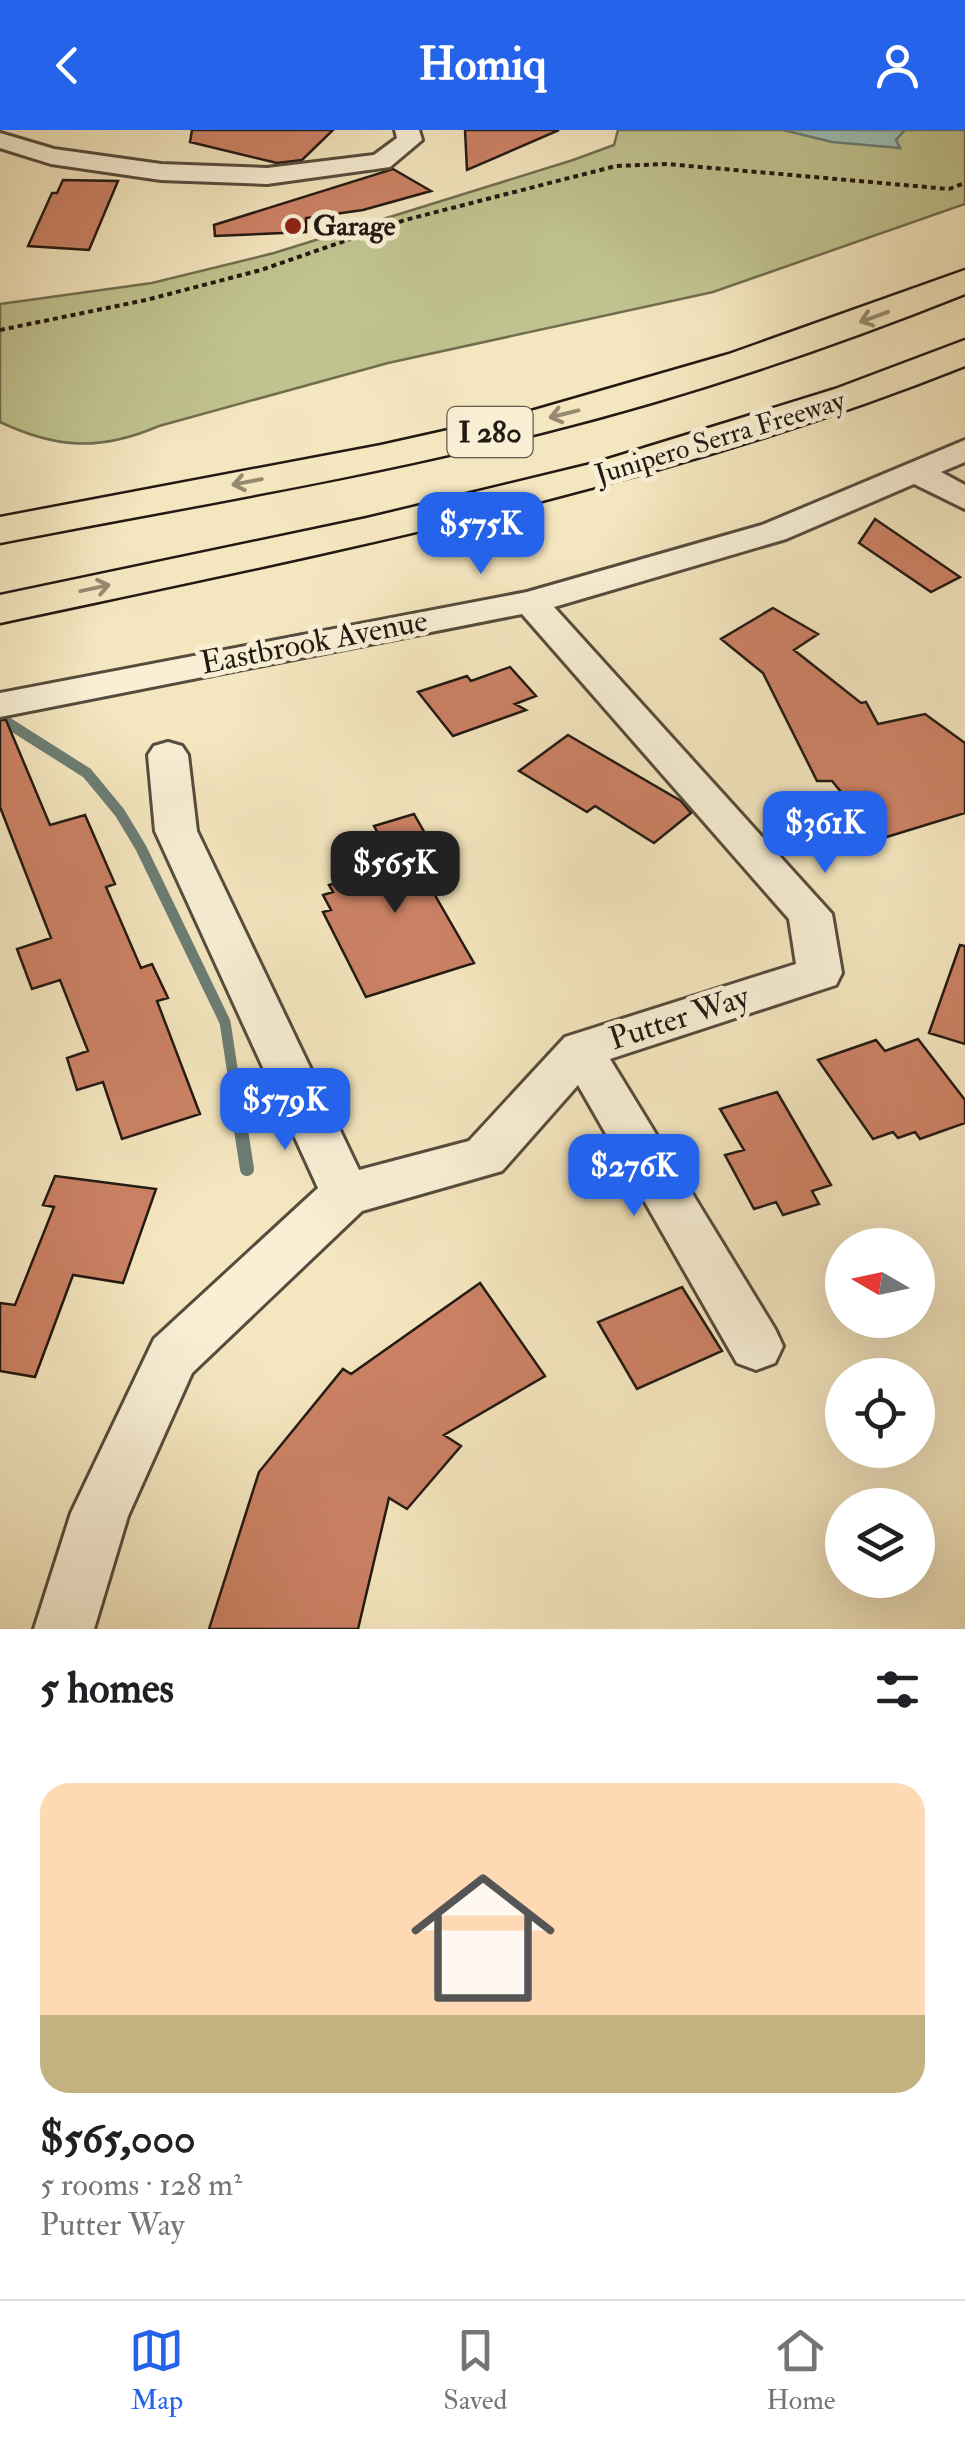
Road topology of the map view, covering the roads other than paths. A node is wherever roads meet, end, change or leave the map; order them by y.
1 (408, 130) edge
2 (0, 140) edge
3 (965, 281) edge
4 (965, 352) edge
5 (965, 450) edge
6 (915, 472) junction
7 (965, 499) edge
8 (0, 530) edge
9 (530, 602) junction
10 (0, 609) edge
11 (0, 705) edge
12 (168, 755) dead end
13 (581, 1050) junction
14 (346, 1194) junction
15 (756, 1346) dead end
16 (64, 1629) edge

1 - 2 street
3 -> 8 highway, Junipero Serra Freeway / I 280
10 -> 4 highway, Junipero Serra Freeway / I 280
5 - 6 street, Eastbrook Avenue
6 - 7 street
6 - 9 street, Eastbrook Avenue
9 - 11 street, Eastbrook Avenue
9 - 13 street, Putter Way
12 - 14 street
13 - 14 street, Putter Way
13 - 15 street
14 - 16 street

